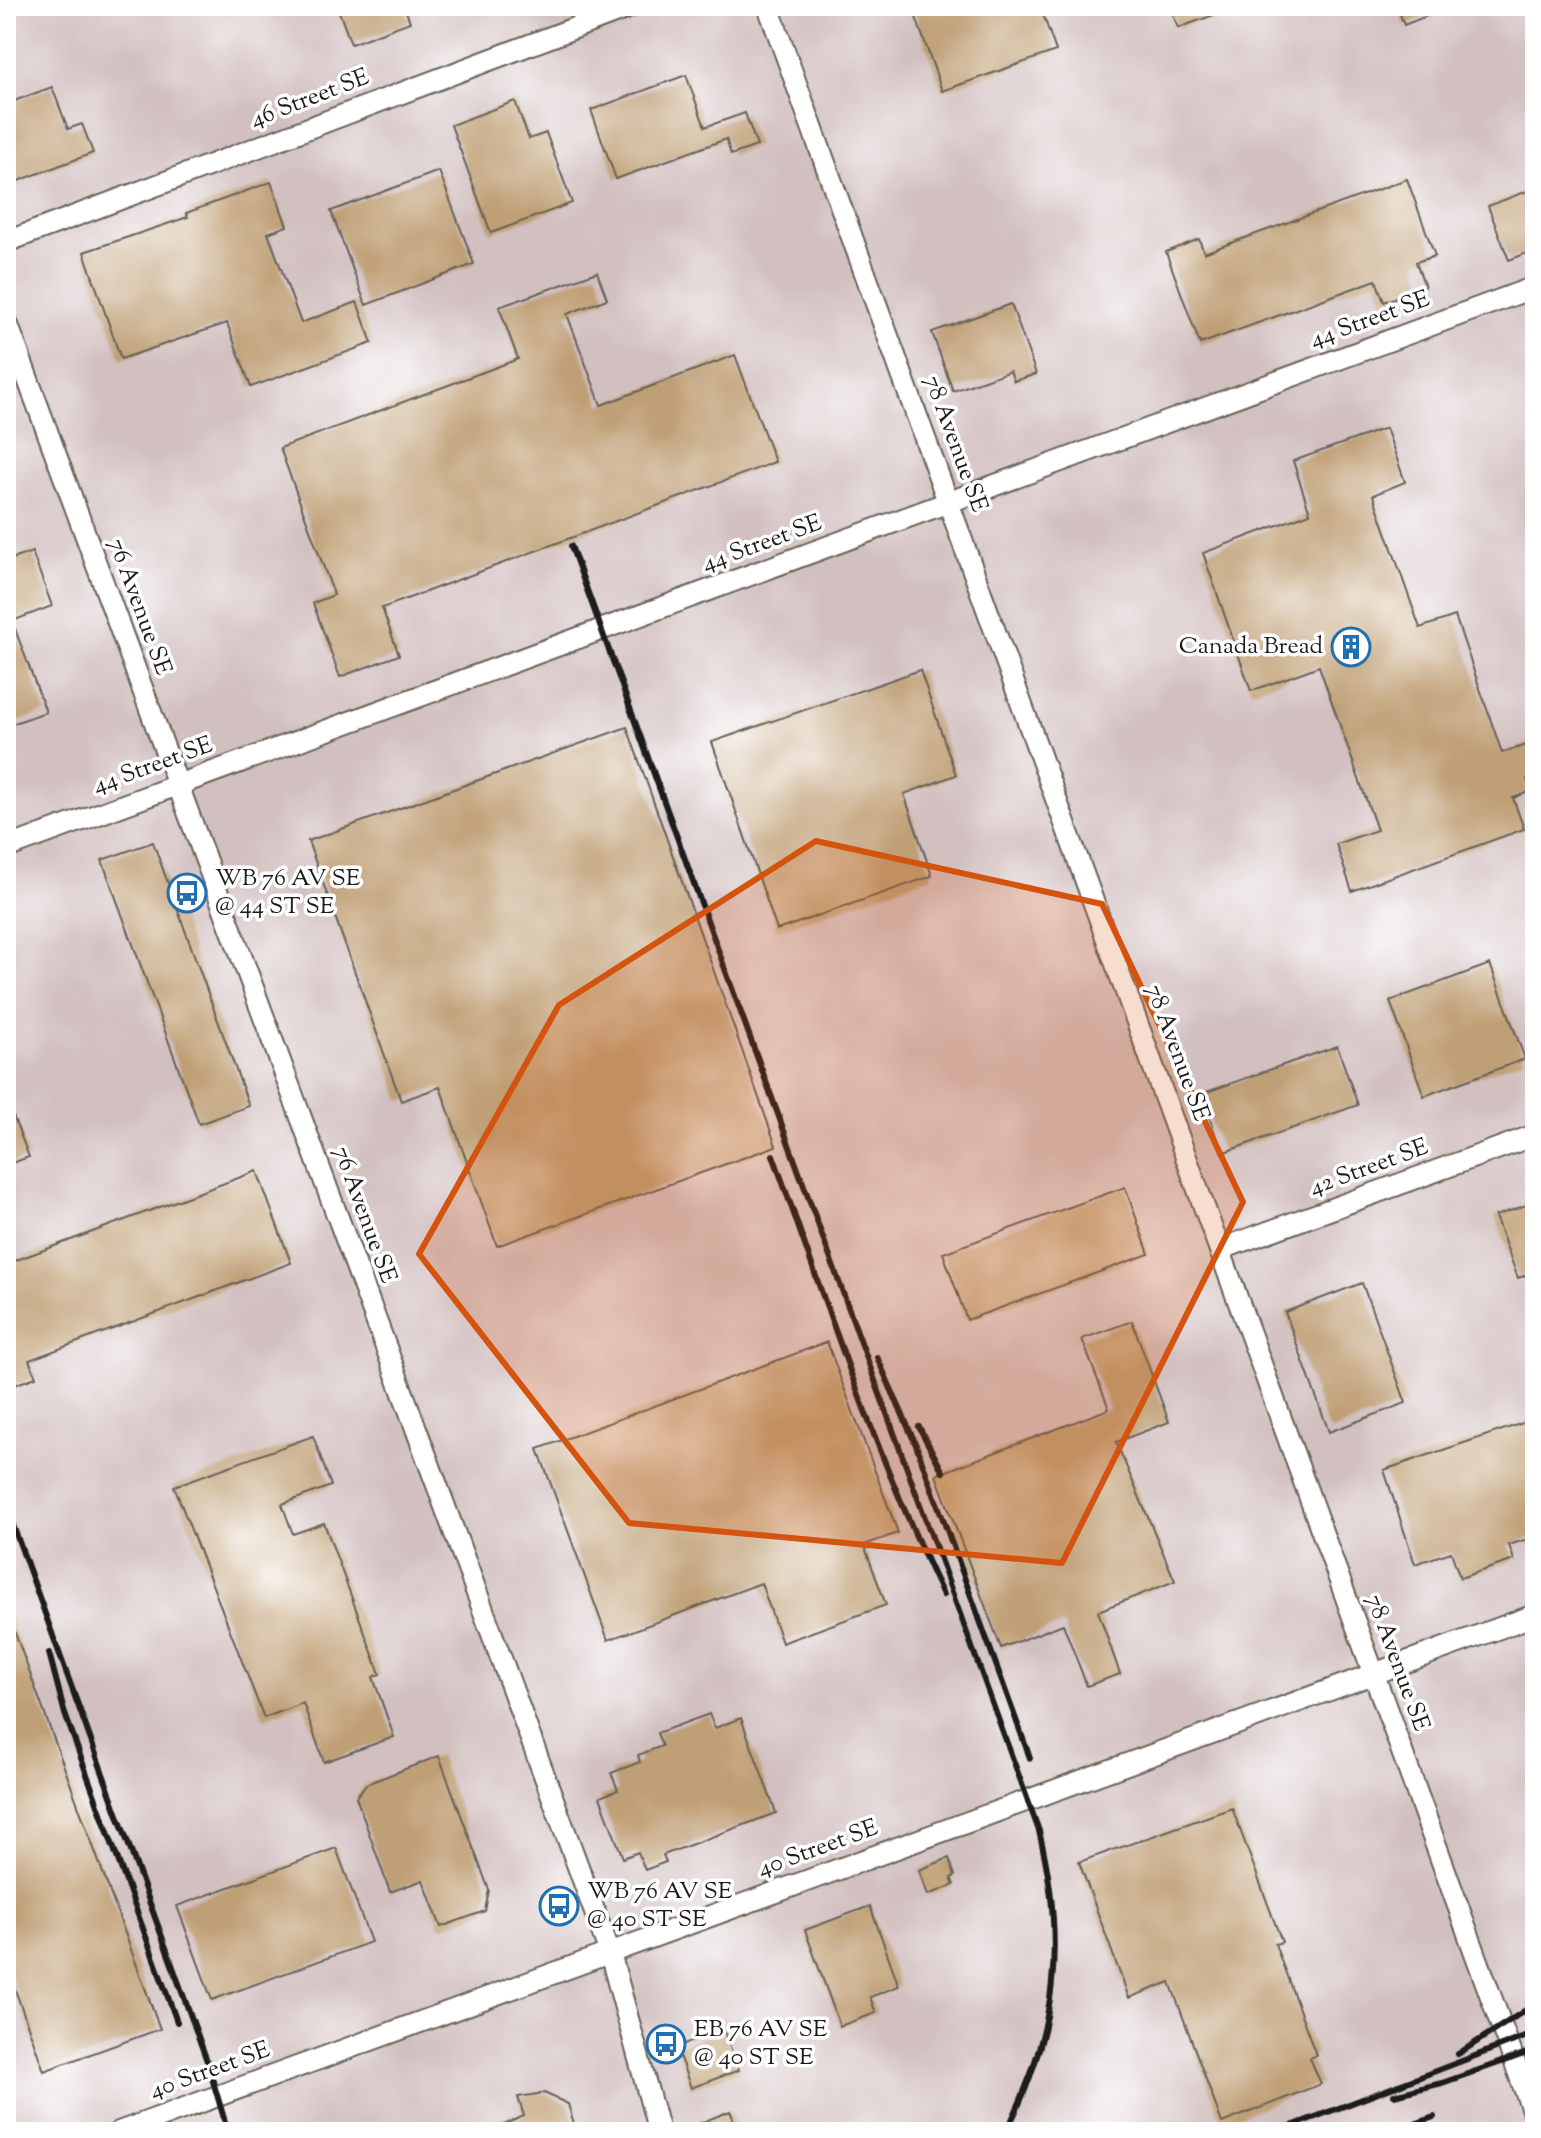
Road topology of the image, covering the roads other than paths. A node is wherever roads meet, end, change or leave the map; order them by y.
1 (633, 6) edge
2 (768, 6) edge
3 (6, 242) edge
4 (1535, 287) edge
5 (6, 320) edge
6 (948, 503) junction
7 (177, 785) junction
8 (6, 848) edge
9 (1535, 1135) edge
10 (1221, 1249) junction
11 (1535, 1615) edge
12 (1373, 1674) junction
13 (610, 1953) junction
14 (1535, 2118) edge
15 (119, 2132) edge
16 (659, 2132) edge

1 - 3 street, 46 Street SE
2 - 6 street, 78 Avenue SE
4 - 6 street, 44 Street SE
5 - 7 street, 76 Avenue SE
6 - 7 street, 44 Street SE
6 - 10 street, 78 Avenue SE
7 - 8 street, 44 Street SE
7 - 13 street, 76 Avenue SE
9 - 10 street, 42 Street SE
10 - 12 street, 78 Avenue SE
11 - 12 street, 40 Street SE
12 - 13 street, 40 Street SE
12 - 14 street, 78 Avenue SE
13 - 15 street, 40 Street SE
13 - 16 street, 76 Avenue SE

